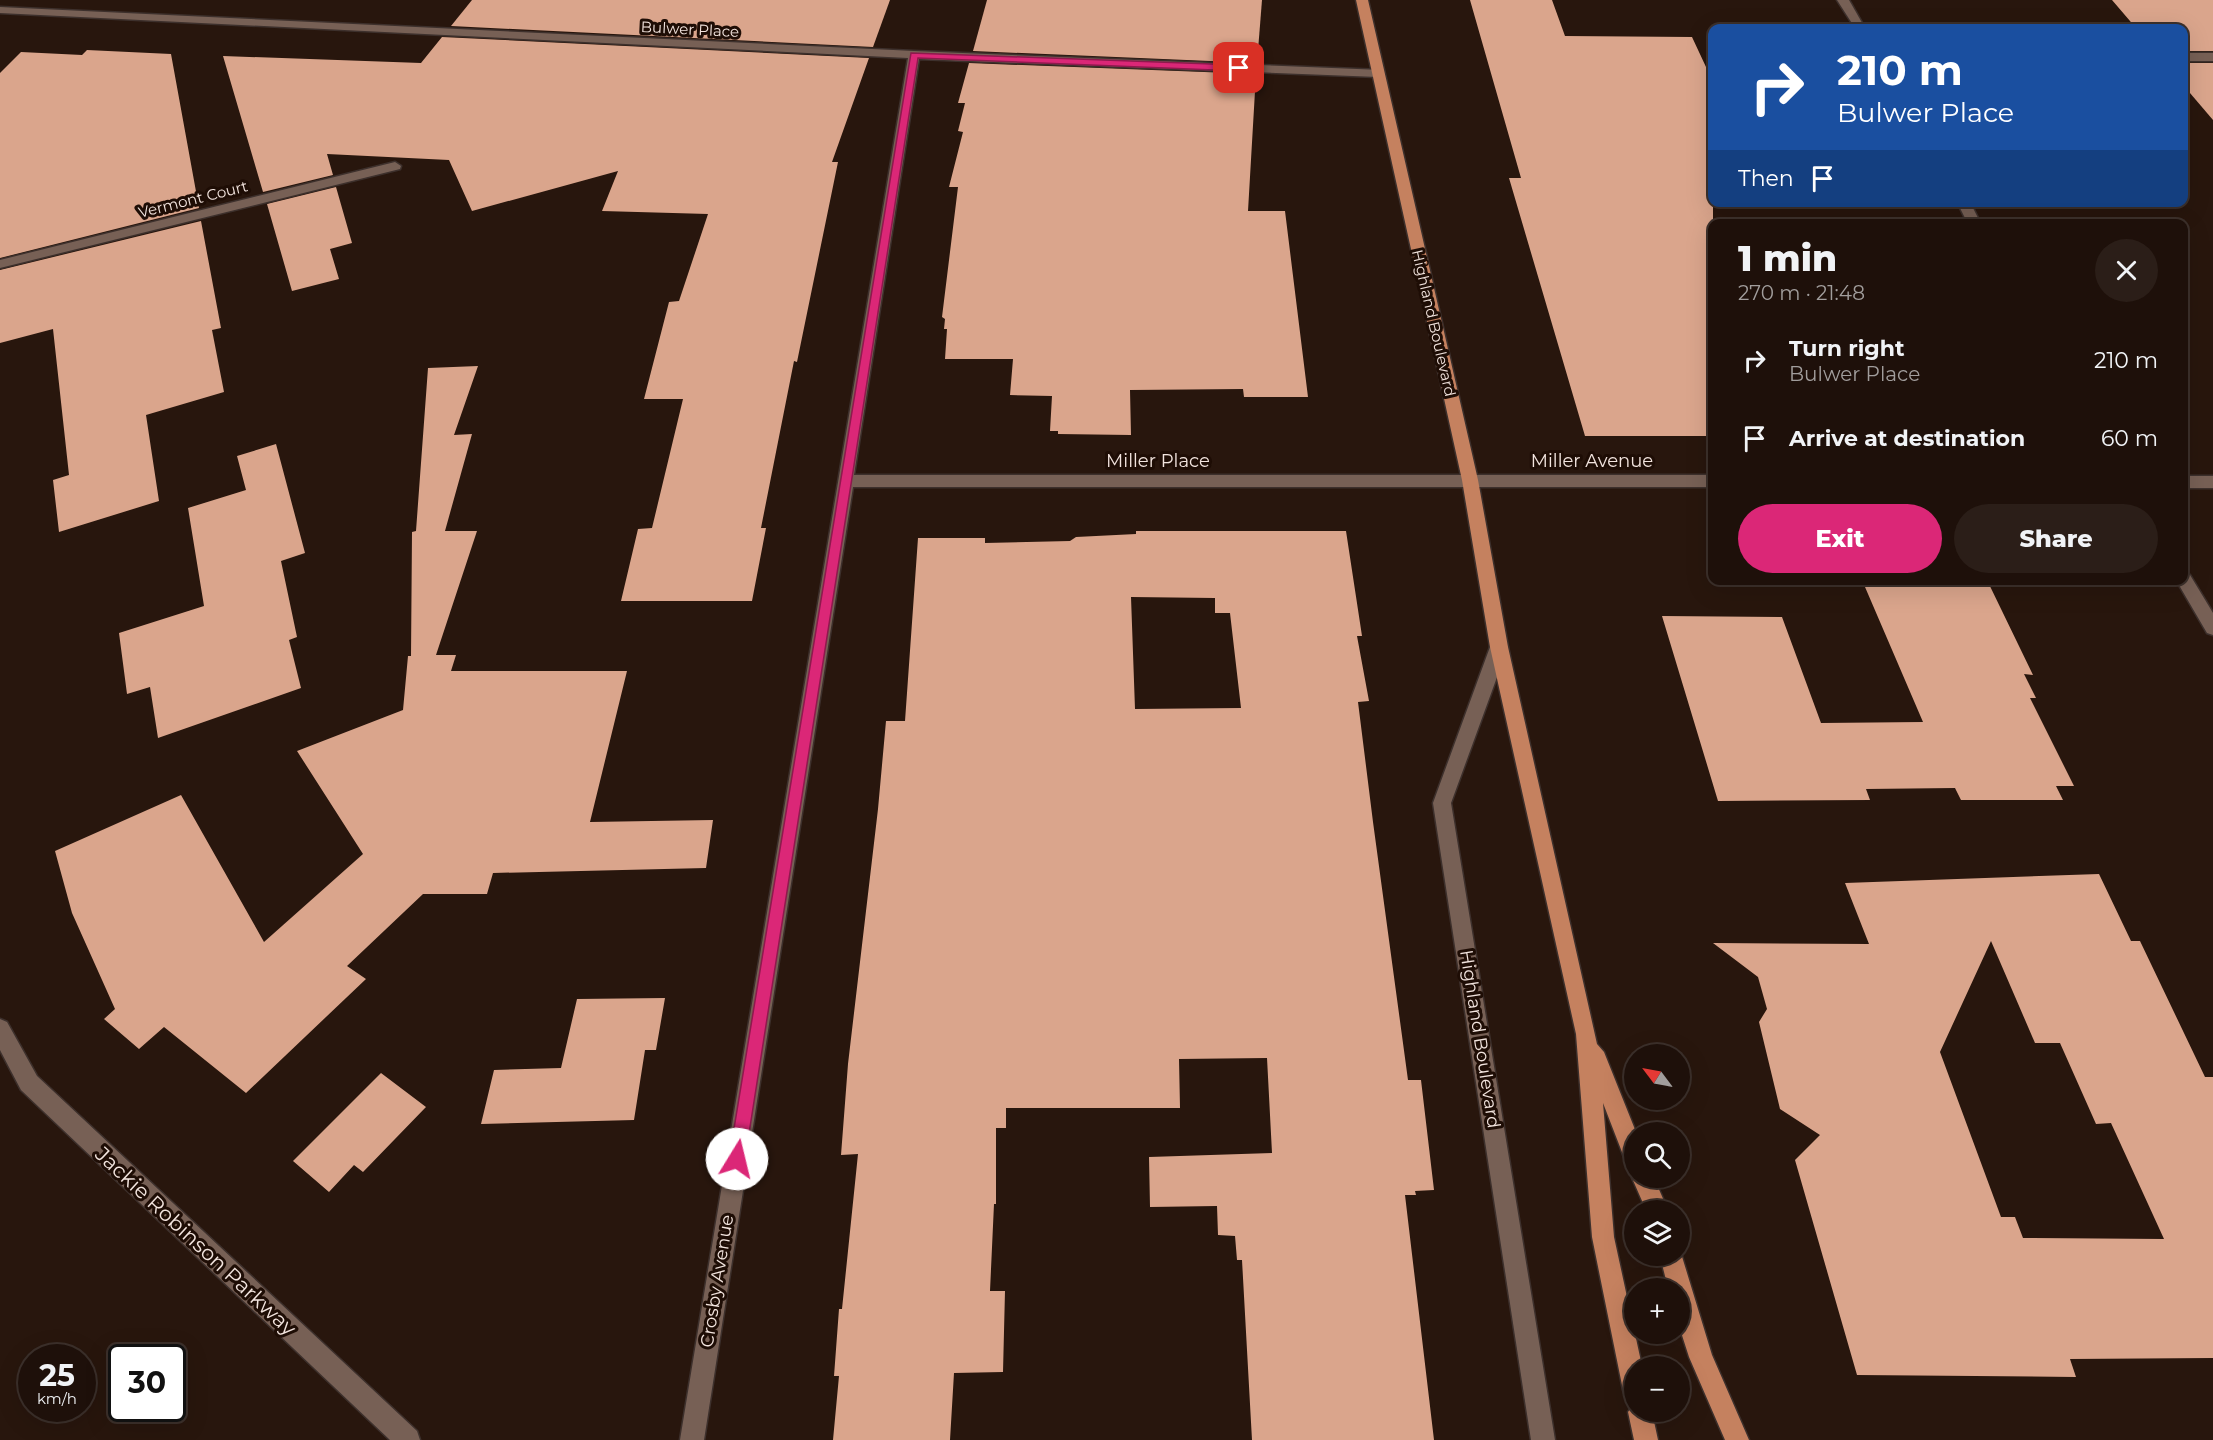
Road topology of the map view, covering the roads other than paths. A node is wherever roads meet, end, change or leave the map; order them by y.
1 (1362, 0) edge
2 (1843, 0) edge
3 (0, 10) edge
4 (1858, 24) edge
5 (914, 55) junction
6 (2188, 57) edge
7 (2213, 57) edge
8 (1378, 73) junction
9 (395, 166) dead end
10 (0, 264) edge
11 (1470, 480) junction
12 (846, 481) junction
13 (1708, 481) edge
14 (2188, 482) edge
15 (2213, 482) edge
16 (2188, 585) edge
17 (2213, 628) edge
18 (1499, 647) junction
19 (0, 1029) edge
20 (1586, 1034) junction
21 (1624, 1129) edge
22 (1690, 1322) edge
23 (1628, 1356) edge
24 (1642, 1422) edge
25 (408, 1440) edge
26 (692, 1440) edge
27 (1543, 1440) edge
28 (1646, 1440) edge
29 (1737, 1440) edge

1 - 8 main road, Highland Boulevard
2 - 4 street
3 - 5 street, Bulwer Place
5 - 8 street, Bulwer Place
5 - 12 street, Crosby Avenue
6 - 7 street
8 - 11 main road, Highland Boulevard
9 - 10 street, Vermont Court
11 - 12 street, Miller Place
11 - 13 street, Miller Avenue
11 - 18 main road, Highland Boulevard
12 - 26 street, Crosby Avenue
14 - 15 street
16 - 17 street
18 - 20 main road, Highland Boulevard
18 - 27 street, Highland Boulevard
19 - 25 street, Jackie Robinson Parkway
20 - 21 main road, Highland Boulevard
20 - 23 main road, Highland Boulevard
22 - 29 main road
24 - 28 main road

